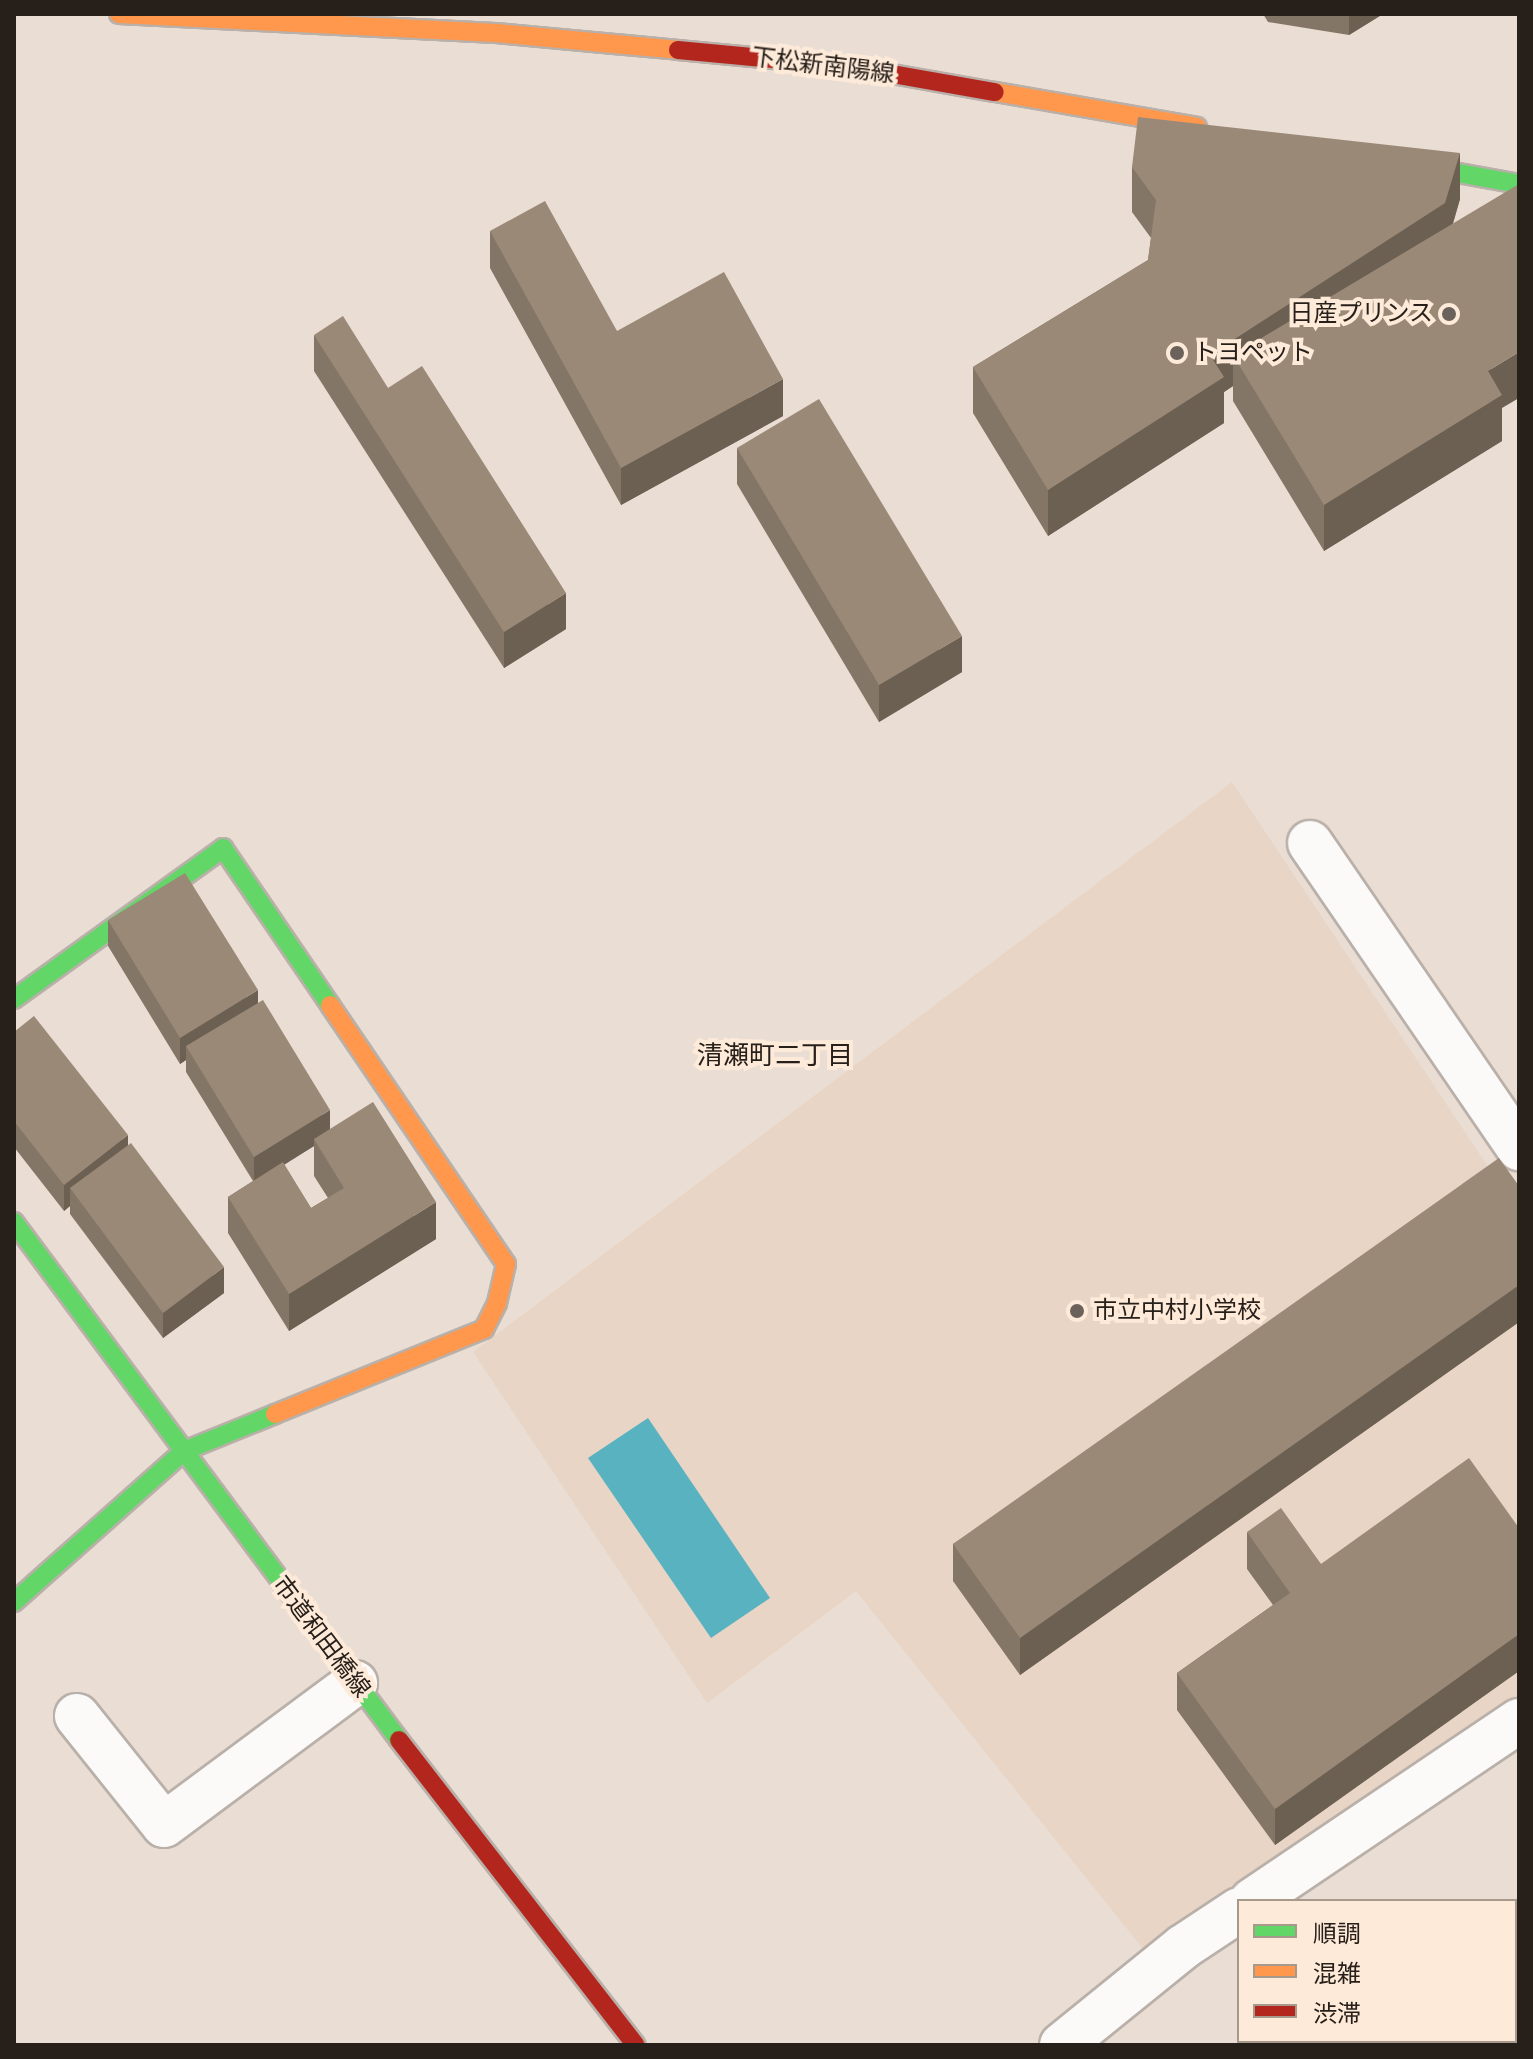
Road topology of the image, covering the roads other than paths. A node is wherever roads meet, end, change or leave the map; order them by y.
1 (119, 14) edge
2 (1222, 132) edge
3 (1378, 159) edge
4 (1519, 184) edge
5 (1310, 843) dead end
6 (14, 999) edge
7 (1519, 1148) edge
8 (14, 1222) edge
9 (184, 1451) junction
10 (14, 1602) edge
11 (355, 1683) junction
12 (77, 1716) dead end
13 (1519, 1721) edge
14 (1255, 1899) edge
15 (1237, 1911) edge
16 (636, 2045) edge
17 (1062, 2045) edge

1 - 2 street, 下松新南陽線
3 - 4 street
5 - 7 street
6 - 9 street
8 - 9 street, 市道和田橋線
9 - 10 street
9 - 11 street, 市道和田橋線
11 - 12 street
11 - 16 street, 市道和田橋線
13 - 14 street
15 - 17 street

